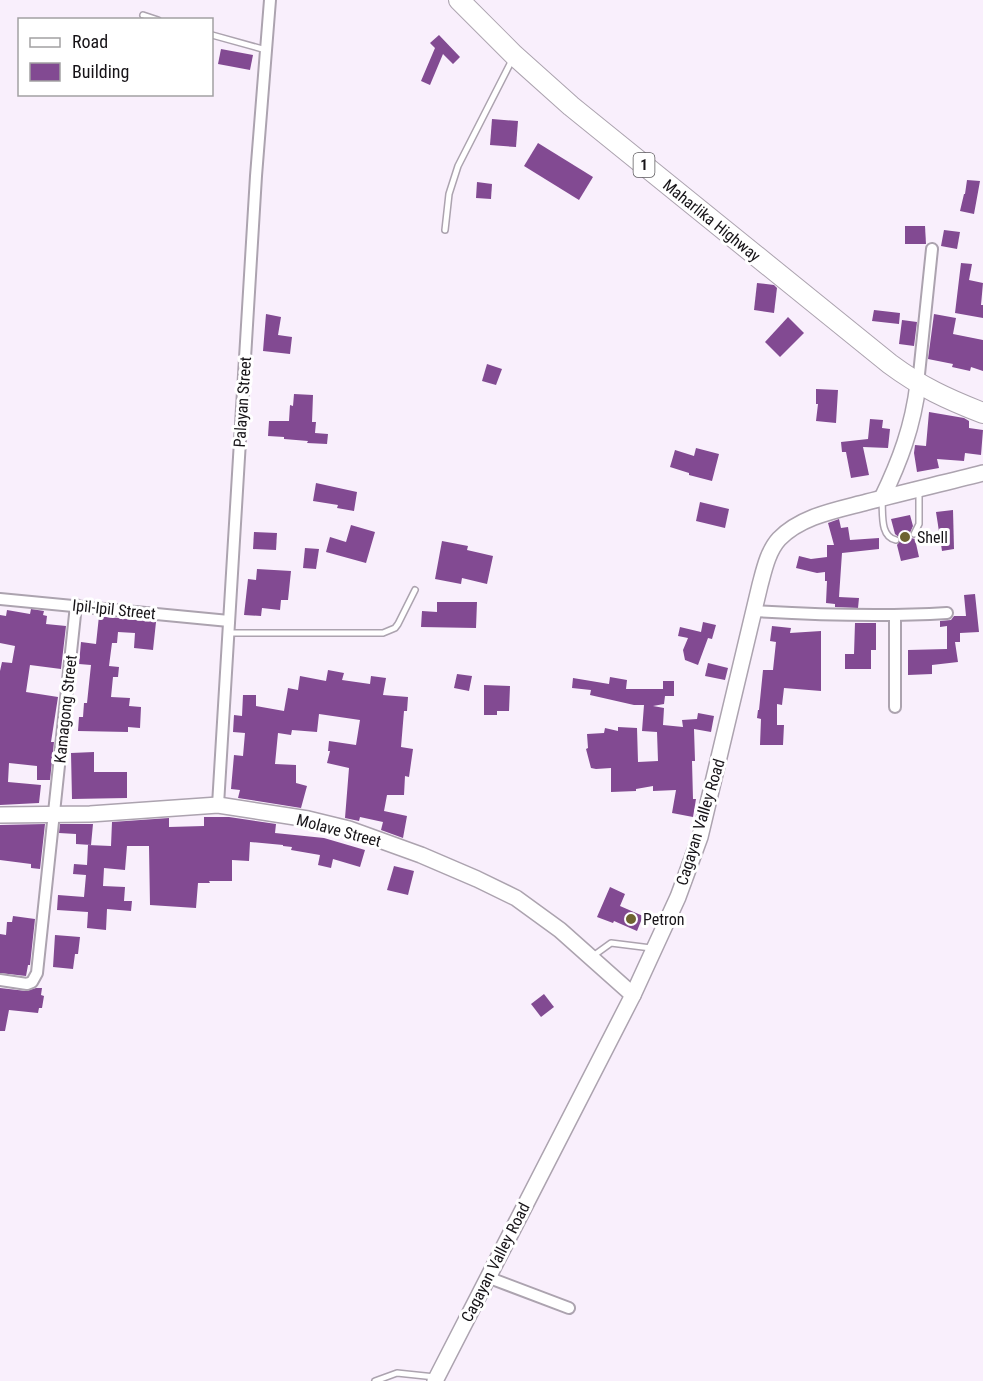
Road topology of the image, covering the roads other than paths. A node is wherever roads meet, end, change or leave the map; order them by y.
1 (270, 0) edge
2 (459, 0) edge
3 (143, 15) dead end
4 (152, 18) edge
5 (213, 35) edge
6 (266, 51) junction
7 (514, 56) junction
8 (445, 230) dead end
9 (932, 249) dead end
10 (918, 384) junction
11 (983, 413) edge
12 (983, 473) edge
13 (919, 489) junction
14 (882, 498) junction
15 (914, 534) dead end
16 (896, 540) dead end
17 (415, 590) dead end
18 (0, 599) edge
19 (76, 605) junction
20 (754, 611) junction
21 (947, 613) dead end
22 (895, 616) junction
23 (229, 621) junction
24 (228, 633) junction
25 (895, 706) dead end
26 (218, 805) junction
27 (54, 814) junction
28 (0, 815) edge
29 (656, 949) junction
30 (591, 958) junction
31 (0, 980) edge
32 (633, 995) junction
33 (487, 1277) junction
34 (569, 1308) dead end
35 (436, 1379) edge
36 (375, 1381) edge

1 - 6 street, Palayan Street
2 - 7 highway, Maharlika Highway / 1
3 - 4 lane
5 - 6 lane
6 - 23 street, Palayan Street
7 - 8 lane
7 - 10 highway, Maharlika Highway / 1
9 - 10 street
10 - 11 highway, Maharlika Highway / 1
10 - 14 main road
12 - 13 main road, Cagayan Valley Road
13 - 14 main road, Cagayan Valley Road
13 - 15 lane
14 - 16 lane
14 - 20 main road, Cagayan Valley Road
17 - 24 lane
18 - 19 street, Ipil-Ipil Street
19 - 23 street, Ipil-Ipil Street
19 - 27 street, Kamagong Street
20 - 22 street
20 - 29 main road, Cagayan Valley Road
21 - 22 street
22 - 25 street
23 - 24 street, Palayan Street
24 - 26 street, Palayan Street
26 - 27 main road, Molave Street
26 - 30 main road, Molave Street
27 - 28 main road, Molave Street
27 - 31 street, Kamagong Street
29 - 30 lane
29 - 32 main road, Cagayan Valley Road
30 - 32 main road, Molave Street
32 - 33 main road, Cagayan Valley Road
33 - 34 street
33 - 35 main road, Cagayan Valley Road
35 - 36 lane

